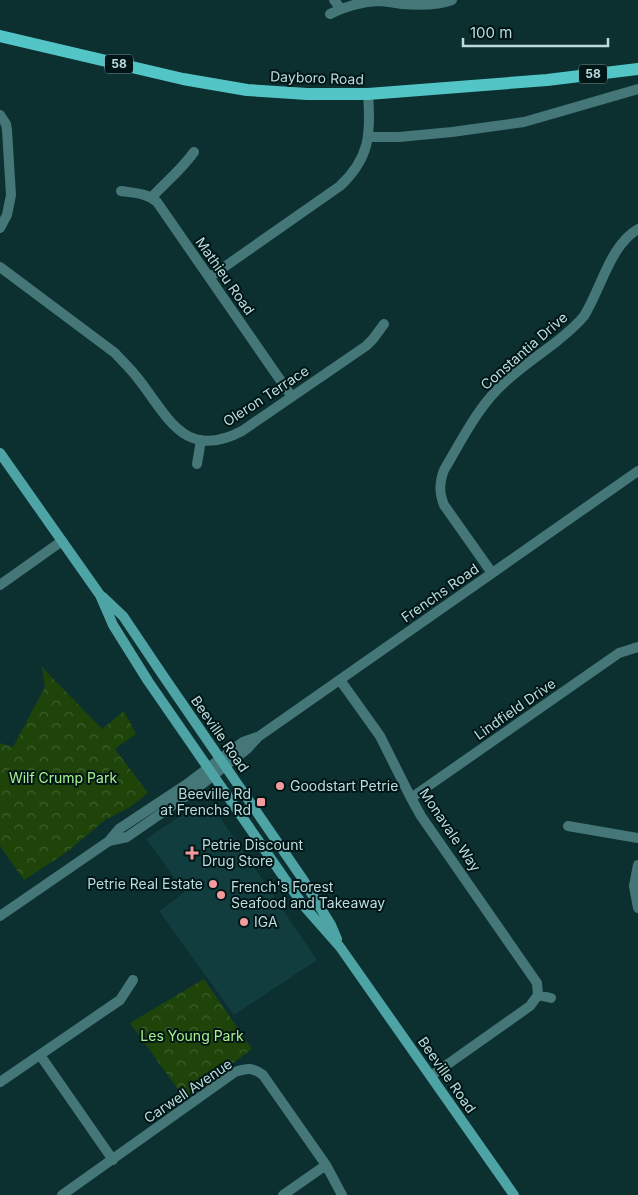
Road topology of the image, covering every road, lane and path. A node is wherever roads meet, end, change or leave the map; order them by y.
1 (334, 0) edge
2 (452, 0) edge
3 (341, 9) junction
4 (330, 14) dead end
5 (0, 36) edge
6 (638, 69) edge
7 (638, 89) edge
8 (368, 94) junction
9 (4, 114) edge
10 (368, 137) junction
11 (194, 152) dead end
12 (121, 191) dead end
13 (152, 197) junction
14 (0, 228) edge
15 (638, 229) edge
16 (0, 267) edge
17 (210, 277) junction
18 (384, 324) dead end
19 (292, 397) junction
20 (201, 440) junction
21 (0, 453) edge
22 (197, 464) dead end
23 (638, 471) edge
24 (62, 541) junction
25 (492, 574) junction
26 (0, 585) edge
27 (100, 595) junction
28 (638, 647) edge
29 (340, 680) junction
30 (222, 762) junction
31 (210, 772) junction
32 (411, 798) junction
33 (568, 826) dead end
34 (638, 838) edge
35 (638, 865) edge
36 (638, 908) edge
37 (0, 916) edge
38 (340, 947) junction
39 (133, 980) dead end
40 (538, 994) junction
41 (551, 998) dead end
42 (40, 1055) junction
43 (431, 1076) junction
44 (0, 1082) edge
45 (112, 1160) junction
46 (326, 1165) junction
47 (62, 1195) edge
48 (283, 1195) edge
49 (342, 1195) edge
50 (514, 1195) edge

1 - 3 street
2 - 3 street
3 - 4 street
5 - 8 main road, Dayboro Road / 58
6 - 8 main road, Dayboro Road / 58
7 - 10 street
8 - 10 street
9 - 14 street
10 - 17 street
11 - 13 street
12 - 13 street
13 - 17 street, Mathieu Road
15 - 25 street, Constantia Drive
16 - 20 street
17 - 19 street, Mathieu Road
18 - 19 street, Oleron Terrace
19 - 20 street, Oleron Terrace
20 - 22 street
21 - 24 main road, Beeville Road
23 - 25 street, Frenchs Road
24 - 26 street
24 - 27 main road, Beeville Road
25 - 29 street, Frenchs Road
27 - 30 main road, Beeville Road
27 - 31 main road, Beeville Road
28 - 32 street, Lindfield Drive
29 - 30 street, Frenchs Road
29 - 32 street, Monavale Way
30 - 31 street, Frenchs Road
30 - 38 main road, Beeville Road
31 - 37 street, Frenchs Road
31 - 38 main road, Beeville Road
32 - 40 street, Monavale Way
33 - 34 street
35 - 36 street
38 - 43 main road, Beeville Road
39 - 42 street
40 - 41 street
40 - 43 street
42 - 44 street
42 - 45 street
43 - 50 main road, Beeville Road
45 - 46 street, Carwell Avenue
45 - 47 street, Carwell Avenue
46 - 48 street
46 - 49 street, Carwell Avenue

